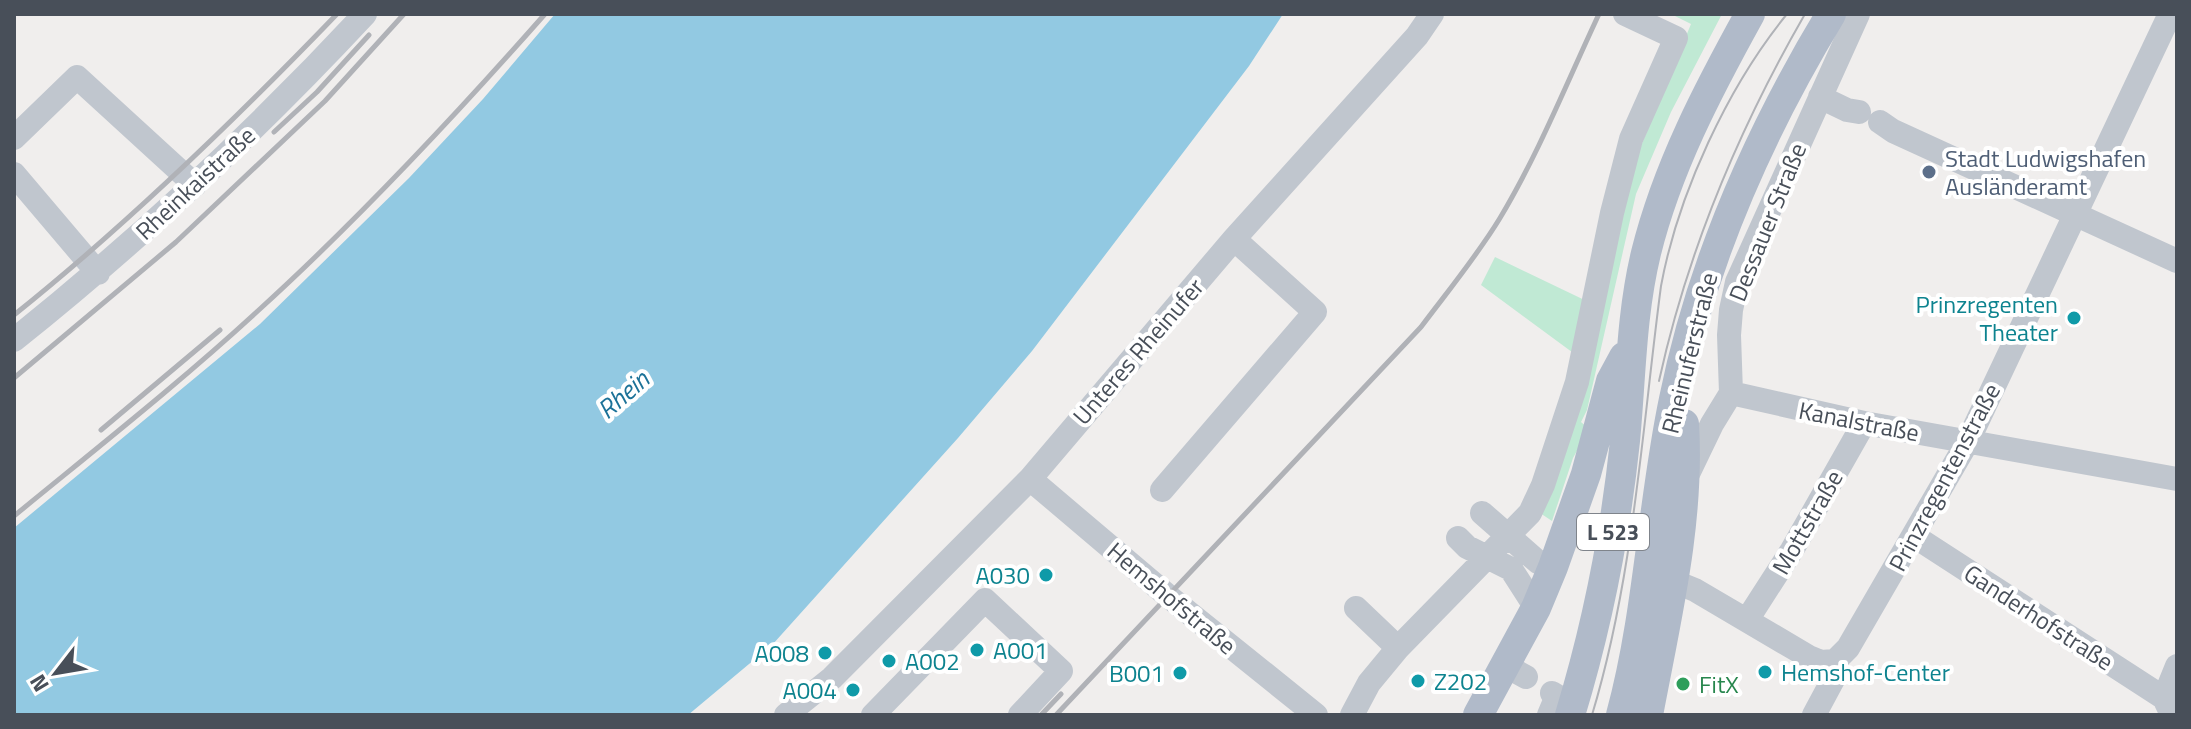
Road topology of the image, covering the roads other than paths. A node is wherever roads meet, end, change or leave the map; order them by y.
1 (365, 14) edge
2 (1432, 14) edge
3 (1625, 14) edge
4 (1750, 14) edge
5 (1831, 14) edge
6 (1858, 14) edge
7 (2170, 14) edge
8 (1820, 97) junction
9 (14, 138) edge
10 (14, 174) edge
11 (195, 185) junction
12 (2074, 213) junction
13 (1234, 239) junction
14 (2177, 261) edge
15 (98, 273) junction
16 (14, 340) edge
17 (1631, 345) junction
18 (1680, 370) junction
19 (1731, 393) junction
20 (1864, 423) junction
21 (1968, 441) junction
22 (1030, 479) junction
23 (2177, 479) edge
24 (1684, 482) junction
25 (1162, 490) dead end
26 (1914, 536) junction
27 (1495, 548) junction
28 (1553, 567) junction
29 (1673, 581) junction
30 (1356, 608) dead end
31 (1536, 608) junction
32 (1747, 620) junction
33 (1398, 648) junction
34 (1835, 661) junction
35 (2177, 666) edge
36 (1369, 683) junction
37 (2168, 707) edge
38 (1557, 708) edge
39 (786, 715) edge
40 (873, 715) edge
41 (1020, 715) edge
42 (1316, 715) edge
43 (1330, 715) edge
44 (1352, 715) edge
45 (1478, 715) edge
46 (1621, 715) edge
47 (1648, 715) edge
48 (1814, 715) edge

1 - 11 street, Rheinkaistraße
2 - 13 street, Unteres Rheinufer
3 - 27 street
4 - 17 main road, Rheinuferstraße / L 523
5 - 18 main road, Rheinuferstraße / L 523
6 - 8 street, Dessauer Straße
7 - 12 street, Prinzregentenstraße
8 - 12 street
8 - 19 street, Dessauer Straße
9 - 11 street
10 - 15 street
11 - 15 street, Rheinkaistraße
12 - 14 street
12 - 21 street, Prinzregentenstraße
13 - 22 street, Unteres Rheinufer
13 - 25 street
15 - 16 street, Rheinkaistraße
17 - 28 main road
17 - 38 main road, Rheinuferstraße / L 523
18 - 24 main road
18 - 46 main road, Rheinuferstraße / L 523
19 - 20 street, Kanalstraße
19 - 24 street
20 - 21 street, Kanalstraße
20 - 32 street, Mottstraße
21 - 23 street, Kanalstraße
21 - 26 street, Prinzregentenstraße
22 - 39 street, Unteres Rheinufer
22 - 42 street, Hemshofstraße
24 - 29 main road, L 523
26 - 34 street, Prinzregentenstraße
26 - 37 street, Ganderhofstraße
27 - 27 street
27 - 28 street
27 - 31 street
27 - 33 street
28 - 31 main road, L 523
29 - 32 street
29 - 47 main road, L 523
30 - 33 street
31 - 45 main road, L 523
32 - 34 street
33 - 36 street
34 - 48 street, Prinzregentenstraße
35 - 37 street
36 - 43 street
36 - 44 street
40 - 41 street

